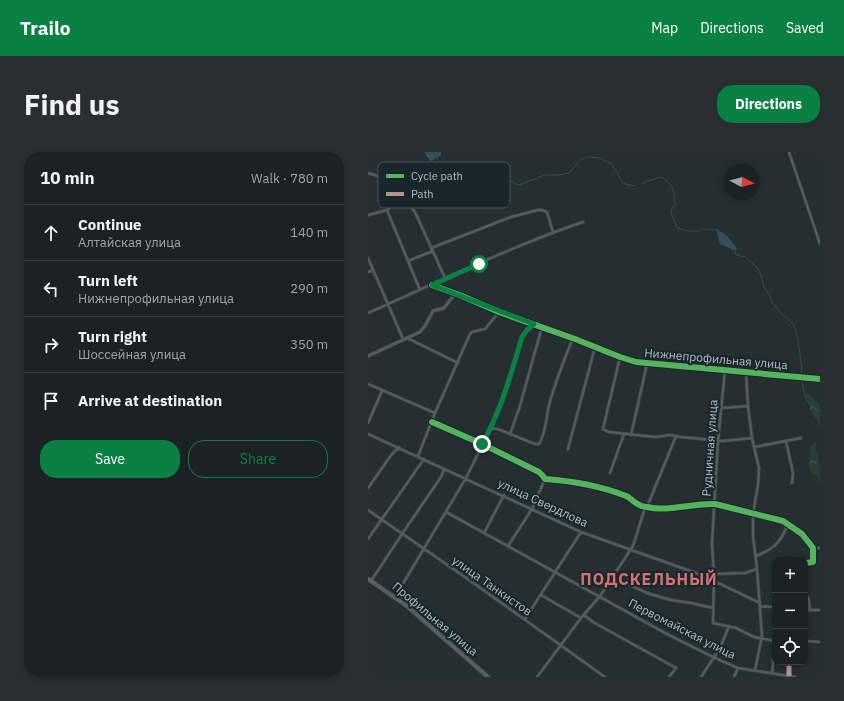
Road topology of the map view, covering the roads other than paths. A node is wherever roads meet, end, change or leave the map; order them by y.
1 (788, 152) edge
2 (368, 174) edge
3 (378, 177) edge
4 (389, 208) edge
5 (412, 208) edge
6 (387, 210) junction
7 (368, 215) edge
8 (583, 222) dead end
9 (553, 232) junction
10 (820, 244) edge
11 (432, 249) junction
12 (368, 258) edge
13 (408, 261) junction
14 (373, 270) junction
15 (368, 272) edge
16 (445, 278) junction
17 (432, 285) junction
18 (420, 290) junction
19 (455, 294) junction
20 (388, 304) junction
21 (499, 312) junction
22 (368, 313) edge
23 (534, 324) junction
24 (542, 327) junction
25 (405, 338) junction
26 (573, 338) junction
27 (595, 347) junction
28 (368, 356) edge
29 (620, 357) junction
30 (458, 363) junction
31 (647, 364) junction
32 (725, 370) junction
33 (746, 372) junction
34 (820, 379) edge
35 (368, 384) edge
36 (382, 391) junction
37 (748, 406) junction
38 (721, 408) junction
39 (435, 413) junction
40 (432, 422) junction
41 (368, 423) edge
42 (491, 428) junction
43 (368, 434) edge
44 (510, 434) junction
45 (624, 434) junction
46 (631, 435) junction
47 (676, 436) junction
48 (752, 438) junction
49 (801, 438) dead end
50 (718, 440) junction
51 (786, 441) junction
52 (482, 444) junction
53 (399, 447) junction
54 (755, 447) junction
55 (568, 449) dead end
56 (418, 456) junction
57 (424, 459) junction
58 (445, 470) junction
59 (610, 473) dead end
60 (466, 478) junction
61 (545, 479) junction
62 (792, 483) dead end
63 (368, 488) edge
64 (504, 496) junction
65 (715, 504) junction
66 (647, 507) junction
67 (532, 509) junction
68 (368, 510) edge
69 (446, 512) junction
70 (753, 514) junction
71 (381, 519) junction
72 (788, 524) junction
73 (581, 532) junction
74 (484, 533) junction
75 (402, 534) junction
76 (368, 539) edge
77 (508, 547) junction
78 (813, 548) junction
79 (820, 548) edge
80 (423, 549) junction
81 (631, 549) junction
82 (756, 556) junction
83 (808, 563) edge
84 (757, 569) junction
85 (556, 573) junction
86 (714, 574) junction
87 (612, 577) junction
88 (370, 580) edge
89 (714, 580) junction
90 (806, 593) edge
91 (541, 595) junction
92 (600, 596) junction
93 (395, 597) junction
94 (760, 605) junction
95 (772, 607) edge
96 (714, 608) junction
97 (810, 610) joint
98 (820, 610) edge
99 (584, 615) junction
100 (581, 618) junction
101 (525, 620) junction
102 (729, 626) junction
103 (761, 638) junction
104 (772, 641) edge
105 (808, 641) edge
106 (820, 642) edge
107 (561, 645) junction
108 (714, 658) junction
109 (774, 665) edge
110 (789, 665) edge
111 (738, 668) junction
112 (755, 670) junction
113 (773, 674) junction
114 (783, 676) edge
115 (789, 676) junction
116 (488, 677) edge
117 (537, 677) edge
118 (605, 677) edge
119 (669, 677) edge
120 (701, 677) edge
121 (734, 677) edge
122 (775, 677) edge
123 (794, 677) edge

1 - 10 street
2 - 3 street
4 - 6 street
5 - 11 street
6 - 7 street
6 - 13 street
8 - 9 street
9 - 11 street
9 - 16 street
11 - 13 street
11 - 16 street
12 - 14 street
13 - 18 street
14 - 15 street
14 - 20 street
16 - 17 street
17 - 18 street
17 - 19 street, Нижнепрофильная улица
18 - 20 street
19 - 21 street, Нижнепрофильная улица
19 - 25 street
20 - 22 street
20 - 25 street
21 - 23 street, Нижнепрофильная улица
21 - 30 street
23 - 24 street, Нижнепрофильная улица
23 - 42 street
24 - 26 street, Нижнепрофильная улица
24 - 44 street
25 - 28 street
25 - 30 street
26 - 27 street, Нижнепрофильная улица
26 - 44 street
27 - 29 street, Нижнепрофильная улица
27 - 55 street
29 - 31 street, Нижнепрофильная улица
29 - 45 street
30 - 39 street
31 - 32 street, Нижнепрофильная улица
31 - 46 street
32 - 33 street, Нижнепрофильная улица
32 - 38 street, Рудничная улица
33 - 34 street, Нижнепрофильная улица
33 - 37 street
35 - 36 street
36 - 39 street
36 - 41 street
37 - 38 street
37 - 48 street
38 - 50 street, Рудничная улица
39 - 40 street
40 - 52 street
40 - 56 street
42 - 44 street
42 - 52 street
43 - 53 street, улица Свердлова
45 - 46 street
45 - 59 street
46 - 47 street
47 - 50 street
47 - 66 street
48 - 50 street
48 - 54 street
49 - 51 street
50 - 65 street, Рудничная улица
51 - 54 street
51 - 62 street
52 - 60 street
52 - 61 street
53 - 56 street, улица Свердлова
53 - 63 street
54 - 70 street
56 - 57 street, улица Свердлова
57 - 58 street, улица Свердлова
57 - 71 street
58 - 60 street, улица Свердлова
58 - 75 street
60 - 64 street, улица Свердлова
60 - 69 street
61 - 66 street
61 - 67 street
64 - 67 street, улица Свердлова
64 - 74 street
65 - 66 street
65 - 70 street
65 - 86 street, Рудничная улица
66 - 81 street
67 - 73 street, улица Свердлова
67 - 77 street
68 - 71 street, улица Танкистов
69 - 74 street, Первомайская улица
69 - 80 street
70 - 72 street
70 - 82 street
71 - 75 street, улица Танкистов
71 - 76 street
72 - 78 street
72 - 82 street
73 - 81 street, улица Свердлова
73 - 85 street
74 - 77 street, Первомайская улица
75 - 80 street, улица Танкистов
75 - 88 street
77 - 85 street, Первомайская улица
78 - 79 street
78 - 83 street
80 - 93 street
80 - 101 street, улица Танкистов
81 - 87 street
81 - 89 street, улица Свердлова
82 - 84 street
84 - 86 street
84 - 94 street
85 - 91 street
85 - 92 street, Первомайская улица
86 - 89 street, Рудничная улица
87 - 92 street
87 - 96 street
88 - 93 main road, Профильная улица
89 - 94 street, улица Свердлова
89 - 96 street, Рудничная улица
90 - 97 street
91 - 100 street
91 - 101 street
92 - 99 street
92 - 108 street, Первомайская улица
93 - 116 main road, Профильная улица
94 - 95 street, улица Свердлова
94 - 103 street
96 - 102 street, Рудничная улица
97 - 98 street
99 - 100 street
99 - 119 street
100 - 107 street
101 - 107 street, улица Танкистов
102 - 103 street
102 - 108 street
103 - 104 street
103 - 112 street
105 - 106 street
107 - 117 street
107 - 118 street, улица Танкистов
108 - 111 street, Первомайская улица
108 - 120 street
109 - 113 street
110 - 115 street
111 - 112 street, Первомайская улица
111 - 121 street
112 - 113 street, Первомайская улица
113 - 114 street, Первомайская улица
113 - 122 street
114 - 115 street, Первомайская улица
115 - 123 street, Первомайская улица

